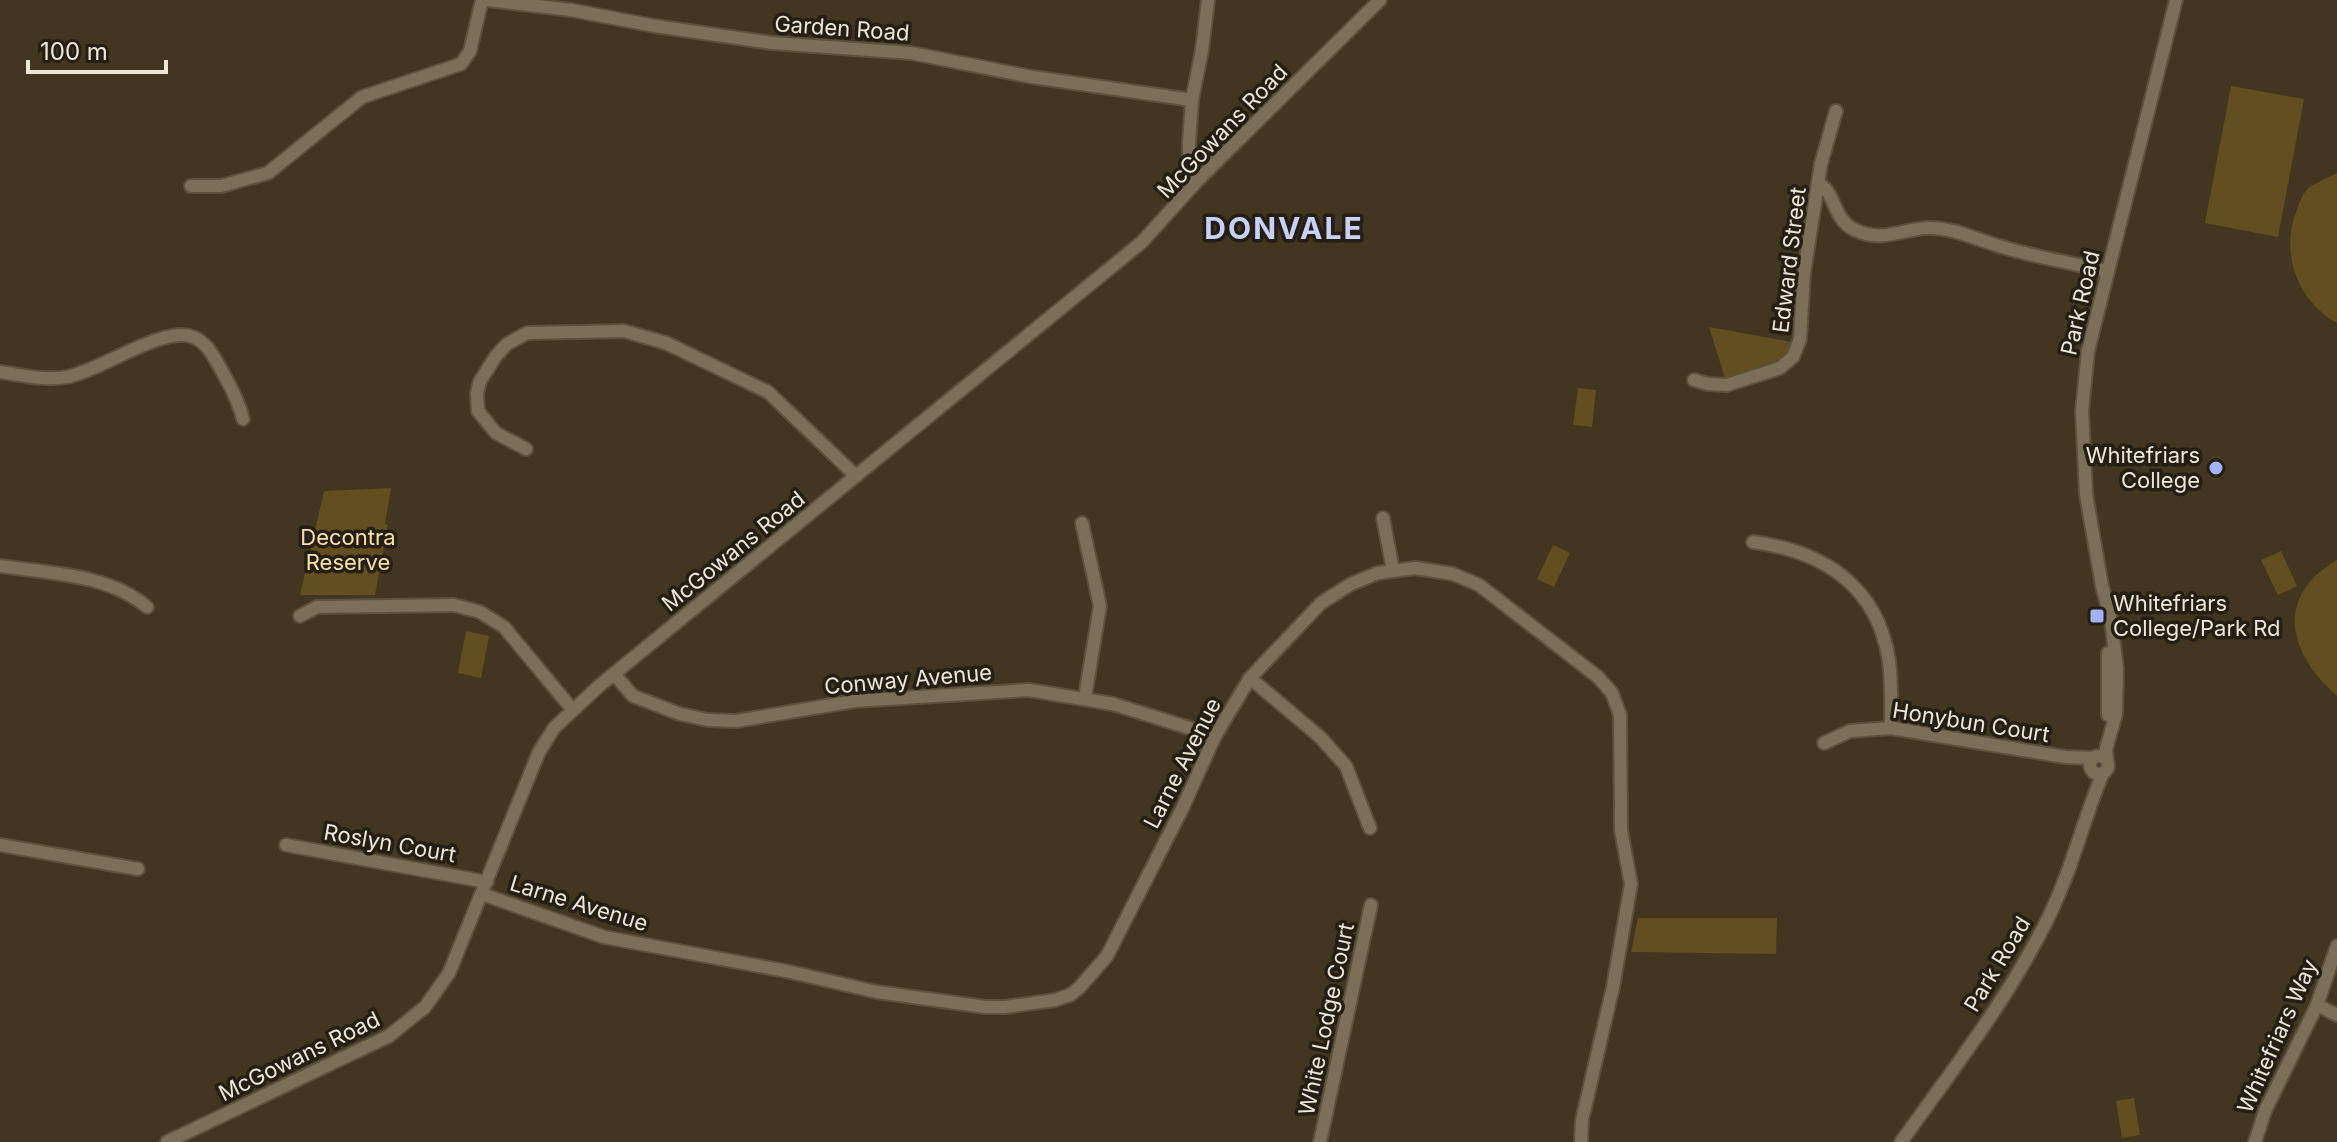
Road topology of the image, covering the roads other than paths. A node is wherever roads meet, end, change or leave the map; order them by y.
1 (482, 0) edge
2 (488, 0) edge
3 (1208, 0) edge
4 (1380, 0) edge
5 (2179, 0) edge
6 (1192, 100) junction
7 (1836, 111) dead end
8 (1199, 179) junction
9 (1818, 183) junction
10 (191, 186) dead end
11 (2107, 271) junction
12 (0, 372) edge
13 (1694, 380) dead end
14 (243, 419) dead end
15 (526, 449) dead end
16 (856, 476) junction
17 (1383, 518) dead end
18 (1082, 523) dead end
19 (1753, 542) dead end
20 (0, 566) edge
21 (1393, 570) junction
22 (147, 607) dead end
23 (300, 616) dead end
24 (614, 674) junction
25 (1250, 678) junction
26 (1085, 697) junction
27 (572, 709) junction
28 (1891, 728) junction
29 (1215, 736) junction
30 (1824, 743) dead end
31 (2097, 764) junction
32 (1370, 828) dead end
33 (0, 845) edge
34 (286, 845) dead end
35 (138, 869) dead end
36 (484, 888) junction
37 (1371, 905) dead end
38 (2337, 946) edge
39 (2317, 1005) junction
40 (2337, 1015) edge
41 (167, 1142) edge
42 (1320, 1142) edge
43 (1581, 1142) edge
44 (1901, 1142) edge
45 (2255, 1142) edge

1 - 10 street
2 - 6 street, Garden Road
3 - 6 street
4 - 8 street, McGowans Road
5 - 11 street, Park Road
6 - 8 street
7 - 9 street, Edward Street
8 - 16 street, McGowans Road
9 - 11 street
9 - 13 street, Edward Street
11 - 31 street, Park Road
12 - 14 street
15 - 16 street
16 - 24 street, McGowans Road
17 - 21 street
18 - 26 street
19 - 28 street
20 - 22 street
21 - 25 street, Larne Avenue
21 - 43 street, Larne Avenue
23 - 27 street
24 - 26 street, Conway Avenue
24 - 27 street, McGowans Road
25 - 29 street, Larne Avenue
25 - 32 street
26 - 29 street, Conway Avenue
27 - 36 street, McGowans Road
28 - 30 street, Honybun Court
28 - 31 street, Honybun Court
29 - 36 street, Larne Avenue
31 - 44 street, Park Road
33 - 35 street
34 - 36 street, Roslyn Court
36 - 41 street, McGowans Road
37 - 42 street, White Lodge Court
38 - 39 street, Whitefriars Way
39 - 40 street
39 - 45 street, Whitefriars Way

